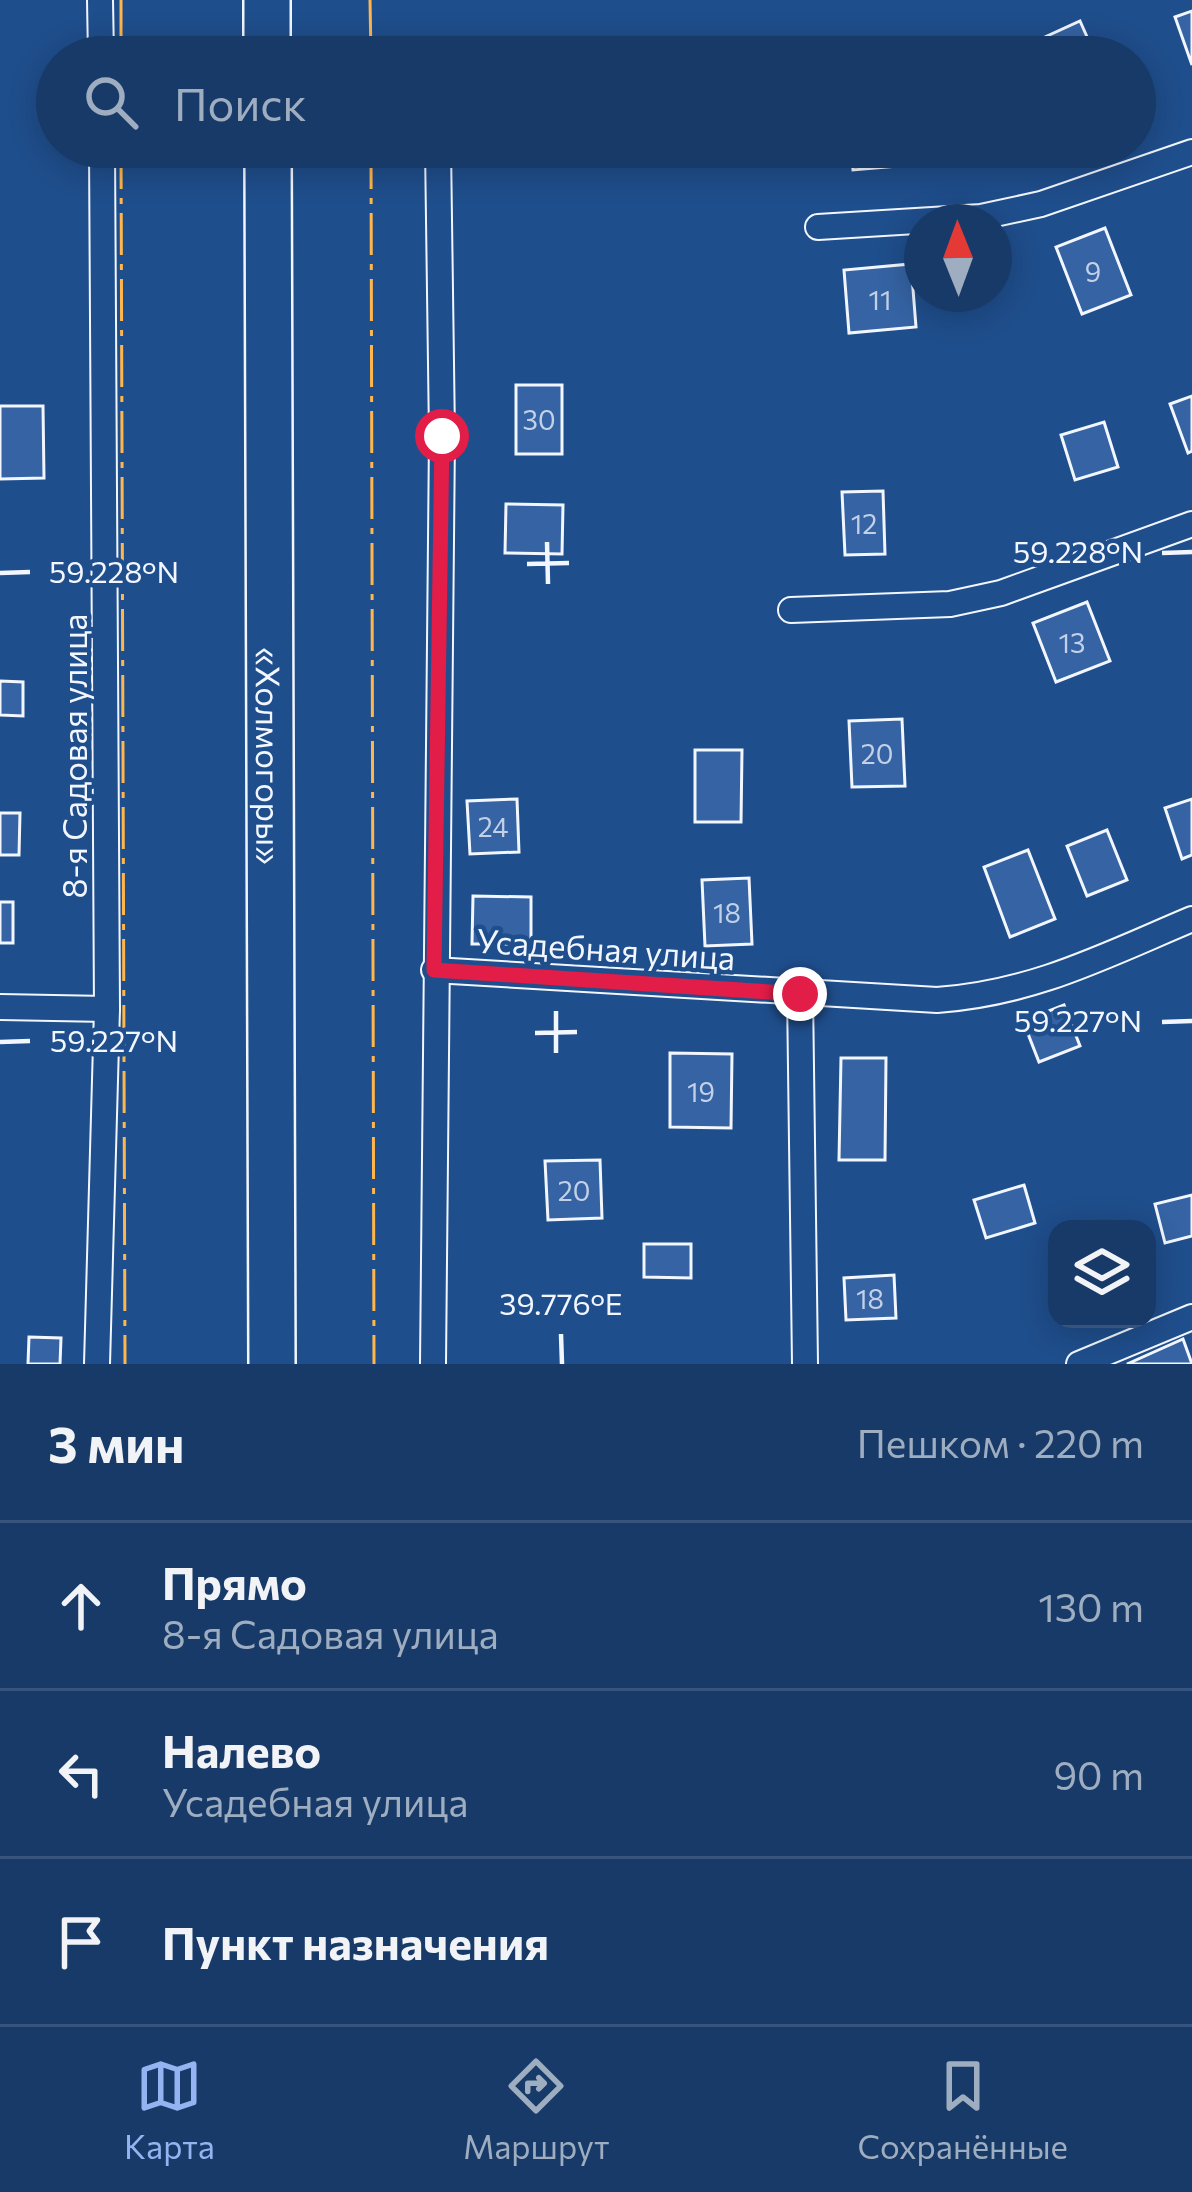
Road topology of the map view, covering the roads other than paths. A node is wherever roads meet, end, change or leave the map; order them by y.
1 (100, 0) edge
2 (267, 0) edge
3 (101, 36) edge
4 (267, 36) edge
5 (1192, 152) edge
6 (1156, 164) edge
7 (102, 168) edge
8 (268, 168) edge
9 (438, 168) edge
10 (1146, 168) edge
11 (818, 227) dead end
12 (1192, 524) edge
13 (791, 610) dead end
14 (1192, 919) edge
15 (434, 970) junction
16 (800, 994) junction
17 (0, 1007) edge
18 (107, 1009) junction
19 (1192, 1317) edge
20 (97, 1364) edge
21 (272, 1364) edge
22 (433, 1364) edge
23 (805, 1364) edge
24 (1079, 1364) edge

1 - 3 street
2 - 4 highway
5 - 6 street
7 - 18 street, 8-я Садовая улица
8 - 21 highway, «Холмогоры»
9 - 15 street
10 - 11 street
12 - 13 street
14 - 16 street, Усадебная улица
15 - 16 street, Усадебная улица
15 - 22 street
16 - 23 street
17 - 18 street
18 - 20 street, 8-я Садовая улица
19 - 24 street

